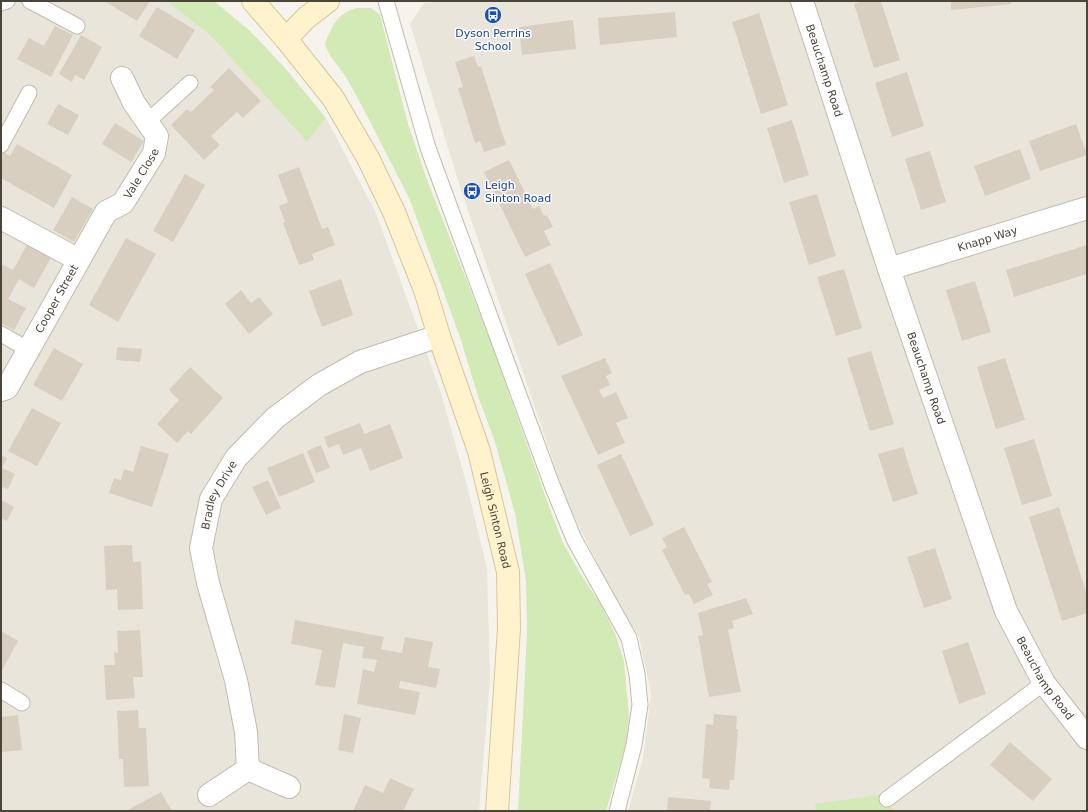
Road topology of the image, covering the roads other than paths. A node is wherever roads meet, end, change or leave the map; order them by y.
1 (7, 1) edge
2 (30, 1) edge
3 (253, 1) edge
4 (328, 1) edge
5 (386, 1) edge
6 (802, 1) edge
7 (1, 4) edge
8 (77, 26) dead end
9 (286, 39) junction
10 (122, 78) dead end
11 (190, 83) dead end
12 (30, 93) dead end
13 (147, 122) junction
14 (1, 145) edge
15 (1087, 208) edge
16 (1, 218) edge
17 (79, 260) junction
18 (889, 269) junction
19 (1, 334) edge
20 (439, 336) junction
21 (29, 350) junction
22 (1, 390) edge
23 (1044, 683) junction
24 (1, 690) edge
25 (22, 703) dead end
26 (1087, 738) edge
27 (248, 769) junction
28 (289, 787) dead end
29 (209, 795) dead end
30 (887, 800) dead end
31 (497, 811) edge
32 (617, 811) edge

1 - 7 lane
2 - 8 lane
3 - 9 main road, Leigh Sinton Road
4 - 9 main road
5 - 32 lane
6 - 18 street, Beauchamp Road
9 - 20 main road, Leigh Sinton Road
10 - 13 street, Vale Close
11 - 13 lane
12 - 14 lane
13 - 17 street, Vale Close
15 - 18 street, Knapp Way
16 - 17 street, Cooper Street
17 - 21 street, Cooper Street
18 - 23 street, Beauchamp Road
19 - 21 lane
20 - 27 street, Bradley Drive
20 - 31 main road, Leigh Sinton Road
21 - 22 street, Cooper Street
23 - 26 street, Beauchamp Road
23 - 30 lane
24 - 25 lane
27 - 28 street
27 - 29 street

